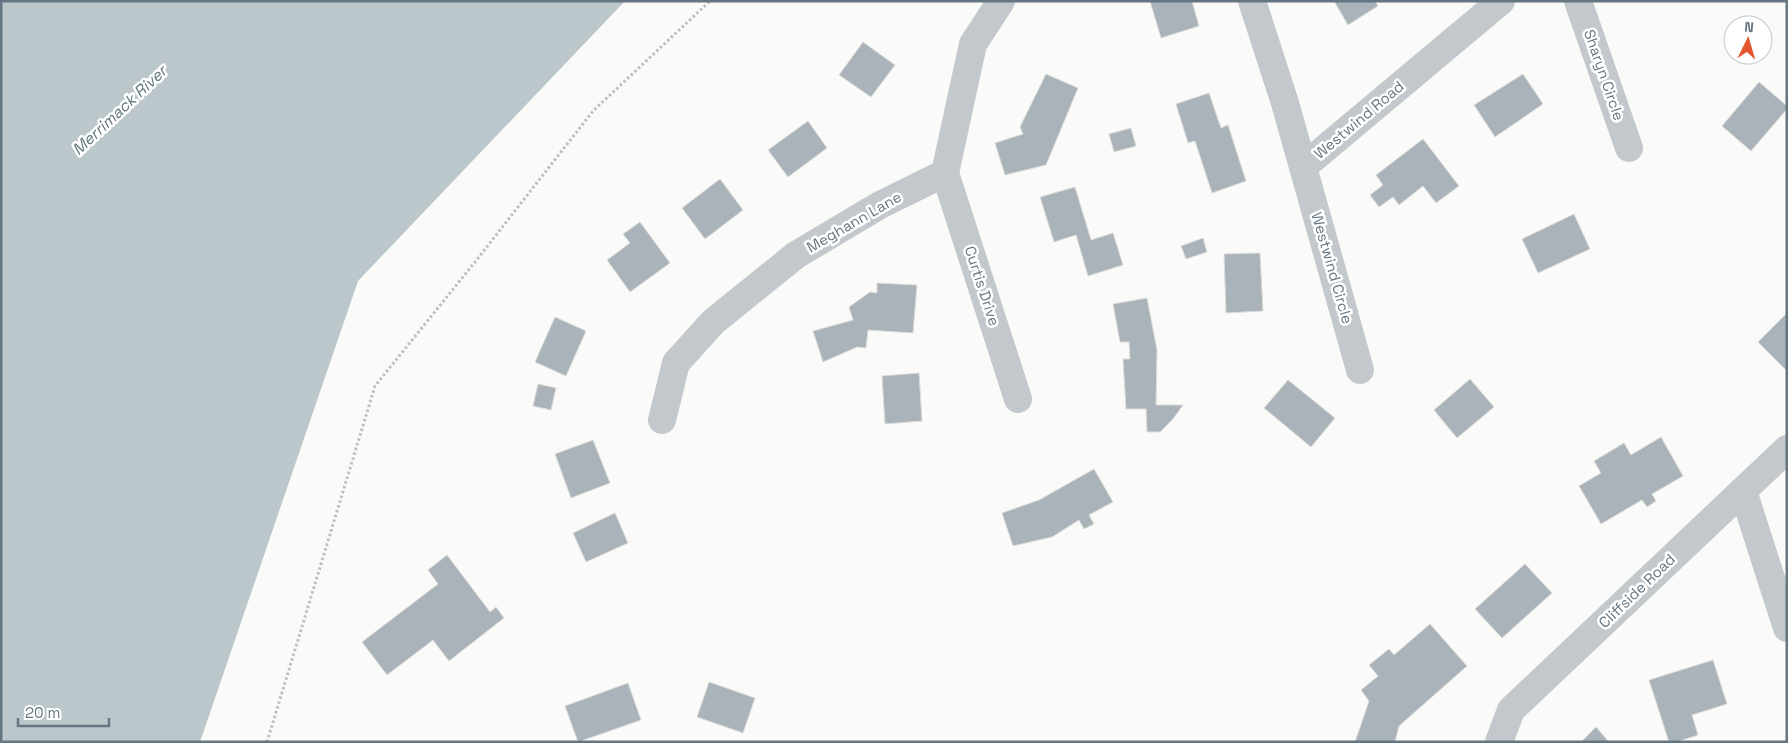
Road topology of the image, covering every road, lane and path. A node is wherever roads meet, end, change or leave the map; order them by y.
1 (710, 1) edge
2 (1001, 1) edge
3 (1252, 1) edge
4 (1501, 1) edge
5 (1578, 1) edge
6 (1629, 148) dead end
7 (1303, 167) junction
8 (945, 173) junction
9 (1360, 370) dead end
10 (1018, 399) dead end
11 (662, 420) dead end
12 (1787, 449) edge
13 (1743, 491) junction
14 (1787, 628) edge
15 (268, 742) edge
16 (1499, 742) edge

1 - 15 path
2 - 8 street
3 - 7 street, Westwind Road
4 - 7 street, Westwind Road
5 - 6 street, Sharyn Circle
7 - 9 street, Westwind Circle
8 - 10 street, Curtis Drive
8 - 11 street, Meghann Lane
12 - 13 street, Cliffside Road
13 - 14 street
13 - 16 street, Cliffside Road

